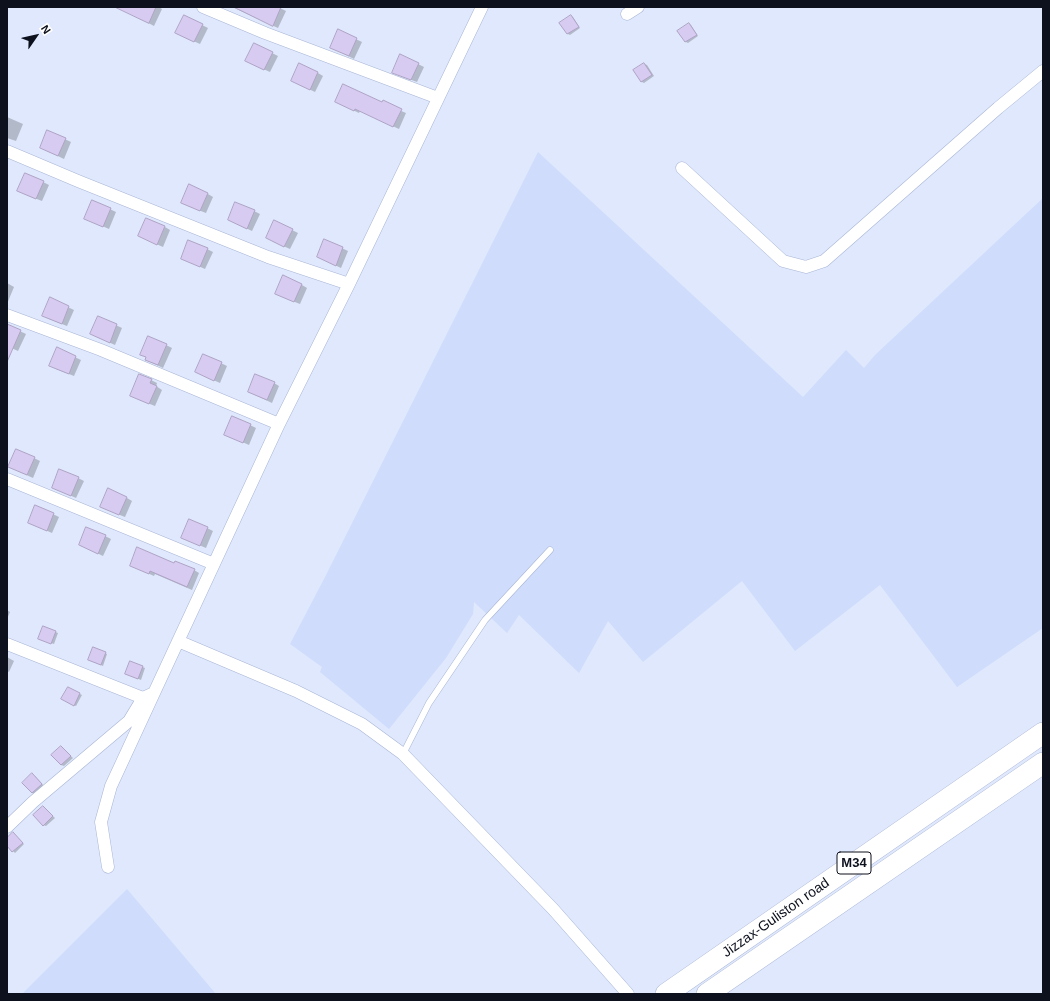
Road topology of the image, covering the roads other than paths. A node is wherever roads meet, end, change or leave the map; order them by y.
1 (203, 7) edge
2 (482, 7) edge
3 (638, 7) edge
4 (627, 14) dead end
5 (1043, 72) edge
6 (438, 98) junction
7 (7, 151) edge
8 (682, 168) dead end
9 (349, 284) junction
10 (7, 315) edge
11 (279, 424) junction
12 (7, 479) edge
13 (550, 550) dead end
14 (214, 564) junction
15 (178, 641) junction
16 (7, 644) edge
17 (149, 695) junction
18 (1043, 733) edge
19 (404, 754) junction
20 (1043, 763) edge
21 (7, 827) edge
22 (108, 867) dead end
23 (628, 994) edge
24 (666, 994) edge
25 (708, 994) edge

1 - 6 street
2 - 6 street
3 - 4 street
5 - 8 street
6 - 9 street
7 - 9 street
9 - 11 street
10 - 11 street
11 - 14 street
12 - 14 street
13 - 19 lane
14 - 15 street
15 - 17 street
15 - 19 street
16 - 17 street
17 - 21 street
17 - 22 street
18 - 24 highway, Jizzax-Guliston road / M34
19 - 23 street
20 - 25 highway, Jizzax-Guliston road / M34

